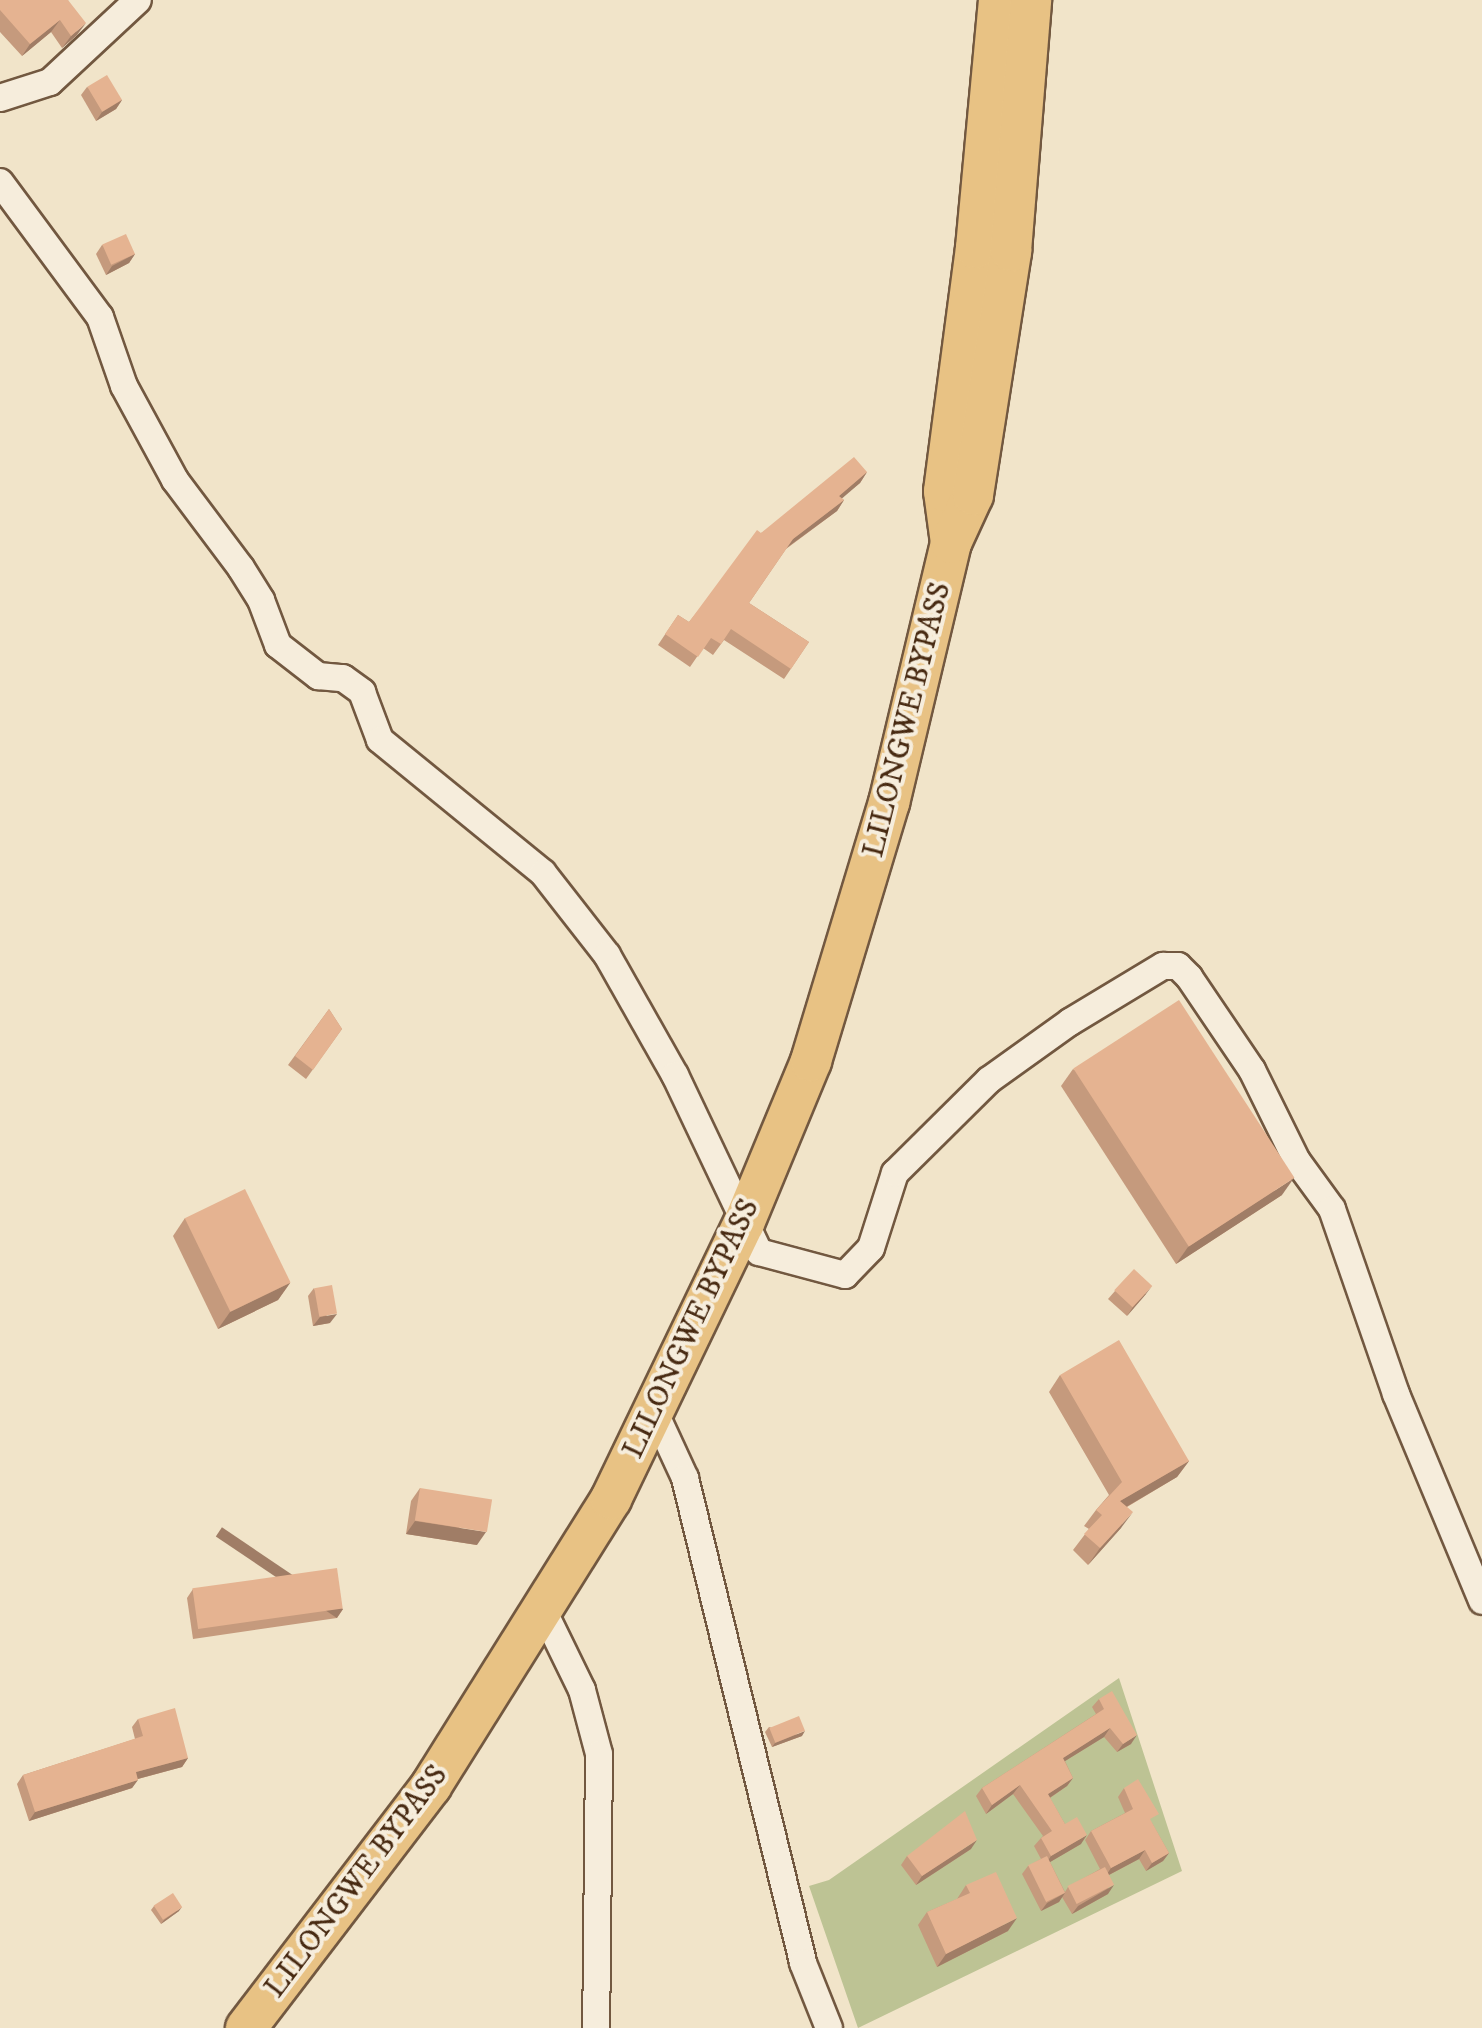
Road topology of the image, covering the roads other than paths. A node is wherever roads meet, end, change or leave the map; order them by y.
1 (138, 0) edge
2 (999, 0) edge
3 (1031, 0) edge
4 (0, 98) edge
5 (0, 182) edge
6 (951, 543) junction
7 (744, 1223) junction
8 (655, 1413) junction
9 (1482, 1601) edge
10 (543, 1610) junction
11 (246, 2028) edge
12 (596, 2028) edge
13 (829, 2028) edge

1 - 4 street
2 - 6 main road, LILONGWE BYPASS
3 - 6 main road, LILONGWE BYPASS
5 - 7 street
6 - 7 main road, LILONGWE BYPASS
7 - 8 main road, LILONGWE BYPASS
7 - 9 street
8 - 10 main road, LILONGWE BYPASS
8 - 13 street
10 - 11 main road, LILONGWE BYPASS
10 - 12 street

